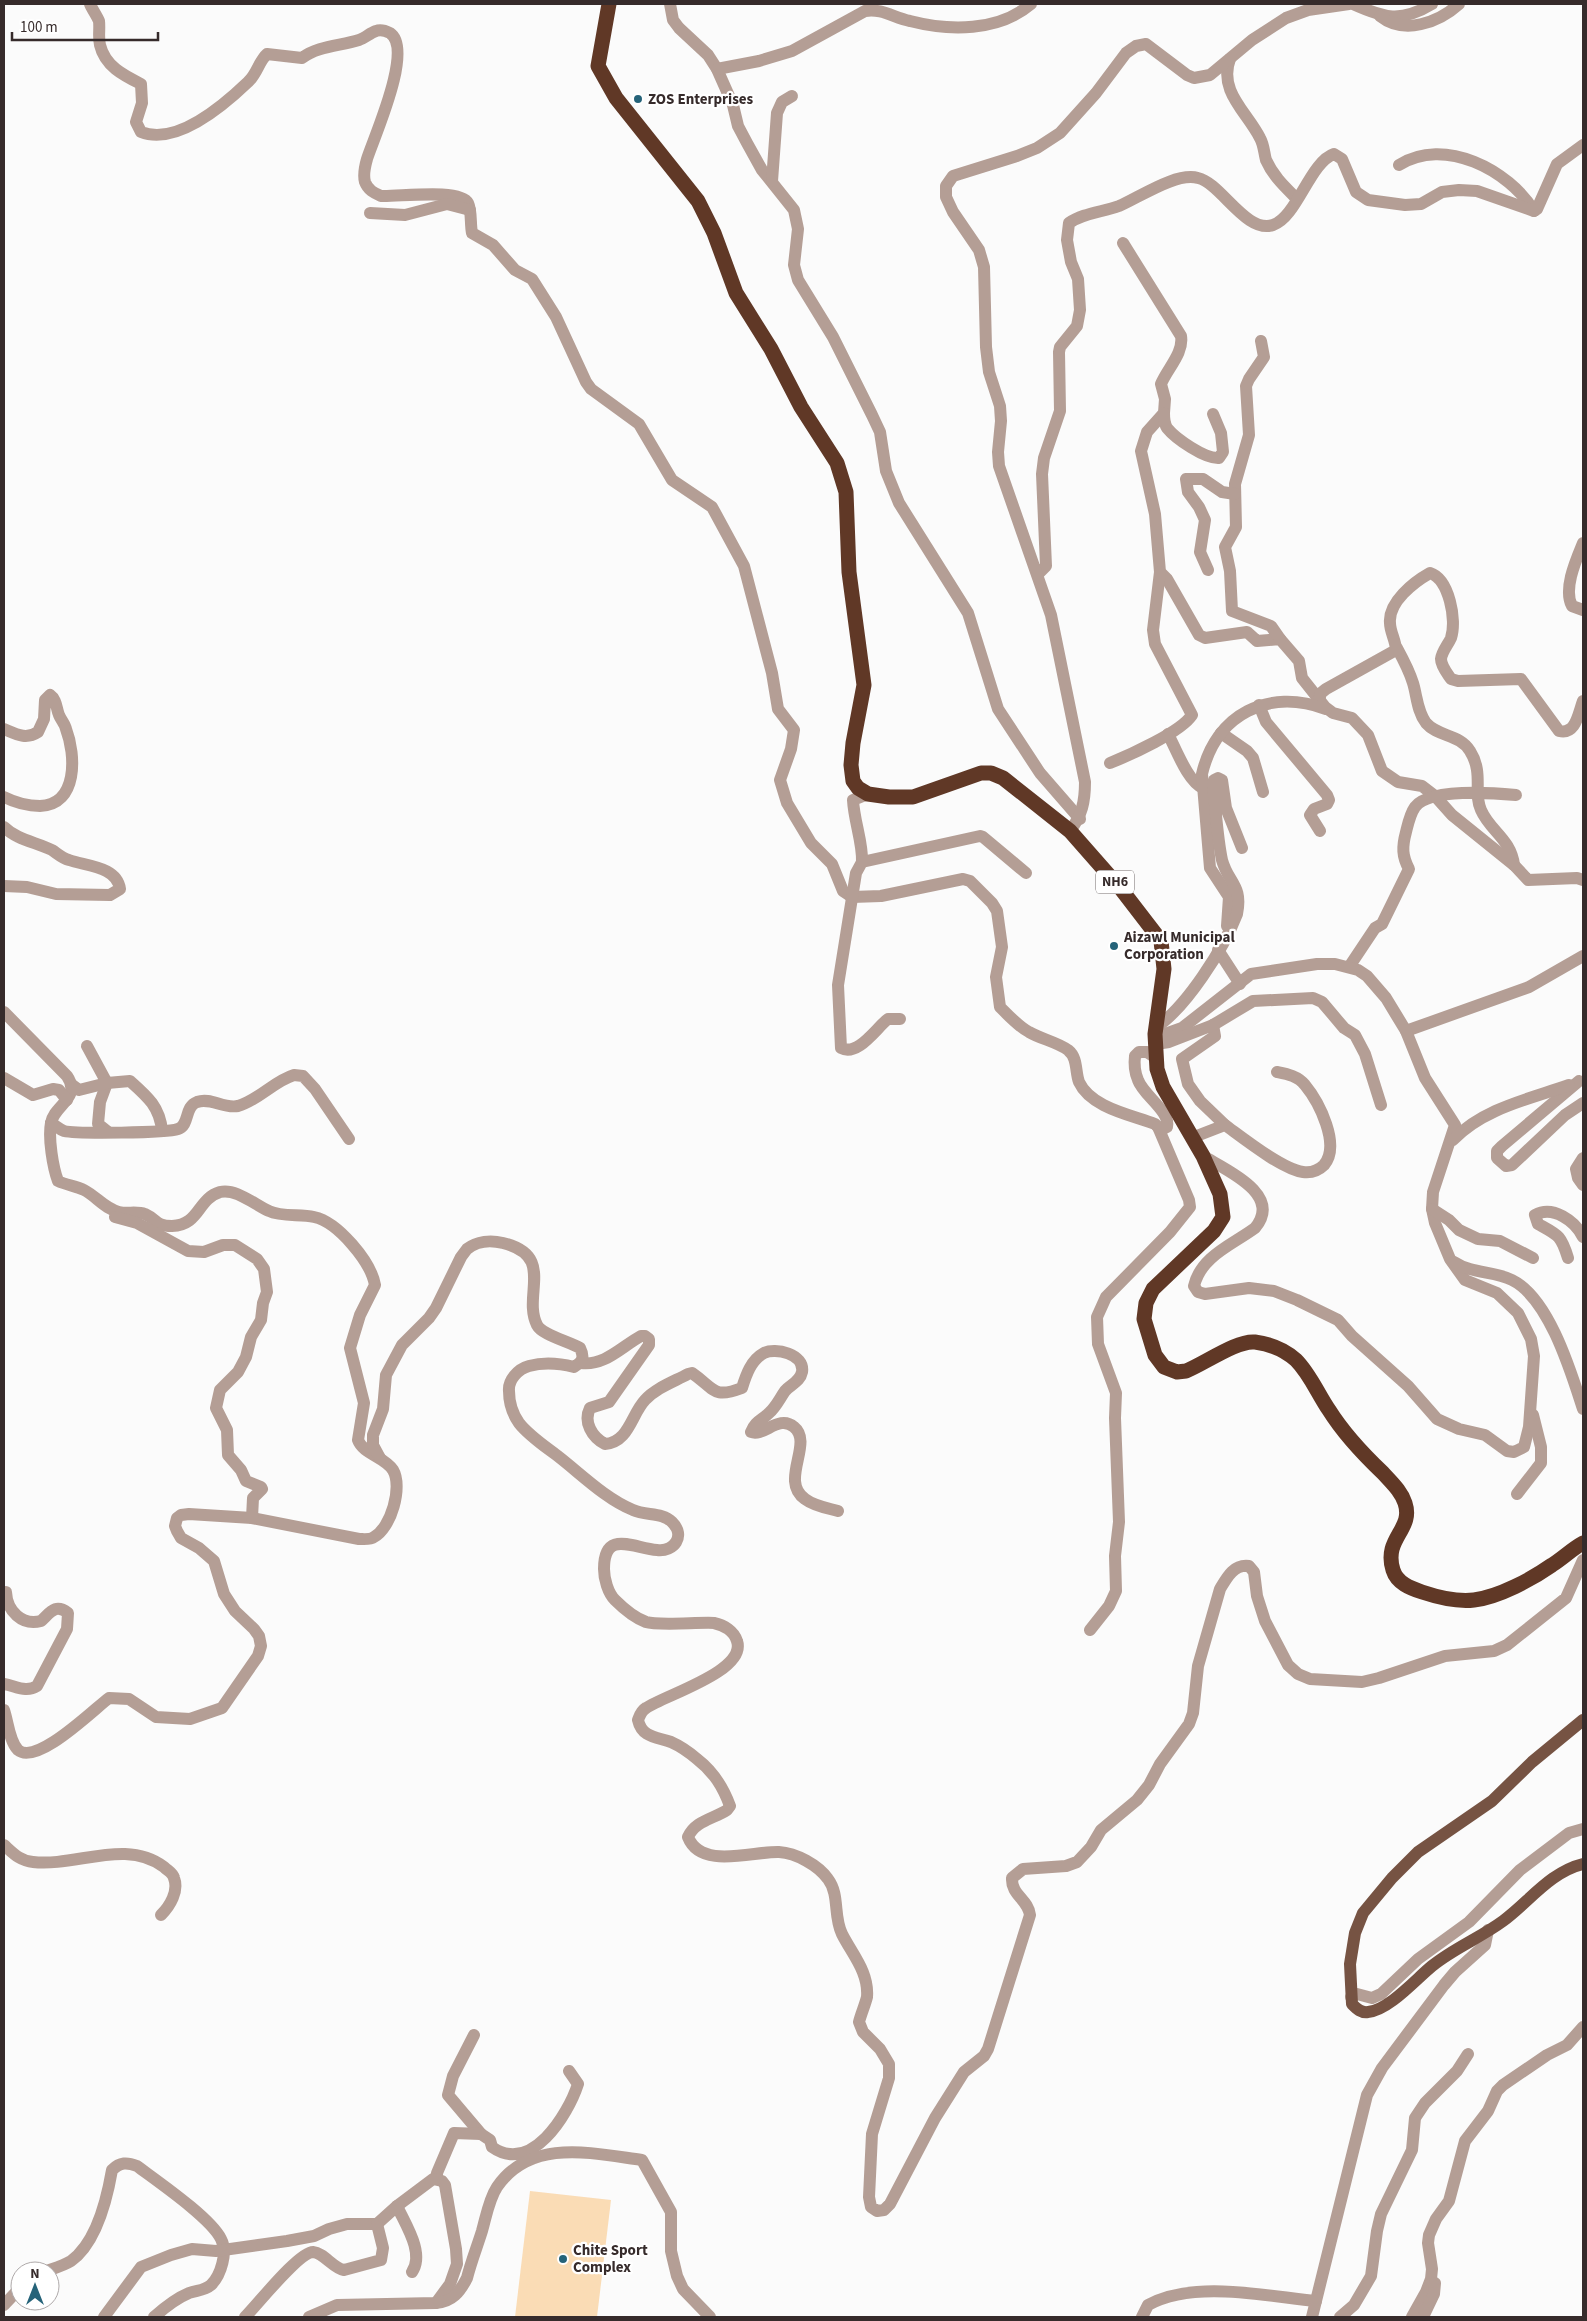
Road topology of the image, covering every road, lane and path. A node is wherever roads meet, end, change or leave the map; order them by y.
1 (90, 4) edge
2 (609, 4) edge
3 (670, 4) edge
4 (1031, 4) edge
5 (1349, 4) edge
6 (1353, 4) edge
7 (1432, 4) edge
8 (1458, 4) edge
9 (1380, 16) junction
10 (1230, 59) junction
11 (717, 69) junction
12 (792, 96) dead end
13 (1583, 145) edge
14 (1399, 165) dead end
15 (772, 181) junction
16 (1297, 199) junction
17 (470, 210) junction
18 (1534, 211) junction
19 (370, 213) dead end
20 (1123, 243) dead end
21 (1261, 341) dead end
22 (1164, 413) junction
23 (1212, 414) dead end
24 (1235, 494) junction
25 (1583, 543) edge
26 (1208, 570) dead end
27 (1160, 572) junction
28 (1038, 574) junction
29 (1583, 610) edge
30 (1280, 638) junction
31 (1397, 648) junction
32 (1319, 700) junction
33 (1583, 702) edge
34 (1259, 705) junction
35 (1329, 710) junction
36 (4, 729) edge
37 (1221, 733) junction
38 (1168, 734) junction
39 (1110, 763) dead end
40 (1203, 788) junction
41 (1263, 792) dead end
42 (1479, 793) junction
43 (868, 794) junction
44 (1516, 795) dead end
45 (1435, 796) junction
46 (4, 797) edge
47 (1080, 819) junction
48 (4, 827) edge
49 (1070, 831) junction
50 (1320, 831) dead end
51 (1242, 848) dead end
52 (862, 862) junction
53 (1514, 865) junction
54 (1026, 873) dead end
55 (1583, 880) edge
56 (4, 886) edge
57 (852, 897) junction
58 (1226, 936) junction
59 (1218, 950) junction
60 (1583, 956) edge
61 (1349, 967) junction
62 (1240, 984) junction
63 (4, 1012) edge
64 (900, 1019) dead end
65 (1213, 1025) junction
66 (1406, 1031) junction
67 (1156, 1041) junction
68 (87, 1046) dead end
69 (1277, 1072) dead end
70 (4, 1078) edge
71 (1581, 1081) edge
72 (107, 1083) junction
73 (71, 1084) junction
74 (67, 1100) junction
75 (1583, 1103) edge
76 (1381, 1105) dead end
77 (51, 1123) junction
78 (1225, 1125) junction
79 (1158, 1127) junction
80 (162, 1131) junction
81 (108, 1132) junction
82 (1194, 1137) junction
83 (349, 1139) dead end
84 (1451, 1142) junction
85 (1204, 1156) junction
86 (1583, 1158) edge
87 (1583, 1185) edge
88 (106, 1206) junction
89 (1432, 1209) junction
90 (1583, 1237) edge
91 (1533, 1258) dead end
92 (1568, 1258) dead end
93 (1450, 1259) junction
94 (581, 1363) junction
95 (1530, 1400) junction
96 (1583, 1409) edge
97 (380, 1458) junction
98 (1517, 1494) dead end
99 (838, 1511) dead end
100 (252, 1518) junction
101 (1583, 1543) edge
102 (1583, 1560) edge
103 (6, 1592) dead end
104 (1090, 1630) dead end
105 (4, 1684) edge
106 (4, 1710) edge
107 (1583, 1720) edge
108 (1583, 1829) edge
109 (4, 1845) edge
110 (1583, 1864) edge
111 (161, 1915) dead end
112 (1488, 1930) junction
113 (1351, 1997) junction
114 (1583, 2027) edge
115 (474, 2035) dead end
116 (1468, 2054) dead end
117 (569, 2071) dead end
118 (481, 2134) junction
119 (436, 2179) junction
120 (397, 2206) junction
121 (377, 2224) junction
122 (224, 2250) junction
123 (1428, 2250) junction
124 (60, 2266) edge
125 (412, 2272) dead end
126 (1316, 2301) junction
127 (436, 2303) junction
128 (104, 2317) edge
129 (154, 2317) edge
130 (245, 2317) edge
131 (309, 2317) edge
132 (710, 2317) edge
133 (1142, 2317) edge
134 (1312, 2317) edge
135 (1340, 2317) edge
136 (1412, 2317) edge
137 (1423, 2317) edge

1 - 17 street
2 - 43 highway
3 - 11 street
4 - 11 street
5 - 10 street
6 - 9 street
7 - 9 street
8 - 9 street
10 - 16 street
10 - 28 street
11 - 15 street
12 - 15 street
13 - 18 street
14 - 18 street
15 - 47 street
16 - 18 street
16 - 28 street
17 - 19 street
17 - 57 street
20 - 22 street
21 - 24 street
22 - 23 street
22 - 27 street
24 - 26 street
24 - 30 street
25 - 29 street
27 - 30 street
27 - 38 street
28 - 47 street
30 - 32 street
31 - 32 street
31 - 33 street
31 - 42 street
32 - 35 street
34 - 35 street
34 - 37 street
34 - 50 street
35 - 45 street
36 - 46 street
37 - 40 street
37 - 41 street
38 - 39 street
38 - 40 street
40 - 58 street
42 - 44 street
42 - 45 street
42 - 53 street
43 - 49 highway, NH6
43 - 52 street
45 - 53 street
45 - 61 street
47 - 49 street
48 - 56 street
49 - 67 highway, NH6
51 - 58 street
52 - 54 street
52 - 57 street
53 - 55 street
57 - 64 street
57 - 79 street
58 - 59 street
59 - 62 street
59 - 67 street
60 - 66 street
61 - 62 street
61 - 66 street
62 - 67 street
63 - 73 street
65 - 67 street
65 - 76 street
65 - 78 street
66 - 84 street
67 - 79 street
67 - 82 highway, NH6
68 - 72 street
69 - 78 street
70 - 74 street
71 - 75 street
71 - 84 street
72 - 73 street
72 - 80 street
72 - 81 street
73 - 74 street
74 - 77 street
77 - 81 street
77 - 88 street
78 - 82 street
79 - 104 street
80 - 81 street
80 - 83 street
82 - 85 highway, NH6
84 - 89 street
85 - 95 street
85 - 101 highway, NH6
86 - 87 street
88 - 97 street
88 - 100 street
89 - 91 street
89 - 93 street
90 - 92 street
93 - 95 street
93 - 96 street
94 - 97 street
94 - 99 street
94 - 102 street
95 - 98 street
97 - 100 street
100 - 106 street
103 - 105 street
107 - 113 main road
108 - 113 street
109 - 111 street
110 - 112 main road
112 - 113 main road
112 - 126 street
114 - 123 street
115 - 118 street
116 - 135 street
117 - 118 street
118 - 119 street
119 - 120 street
119 - 127 street
120 - 121 street
120 - 125 street
121 - 122 street
121 - 130 street
122 - 124 street
122 - 128 street
122 - 129 street
123 - 136 street
123 - 137 street
126 - 133 street
126 - 134 street
127 - 131 street
127 - 132 street

